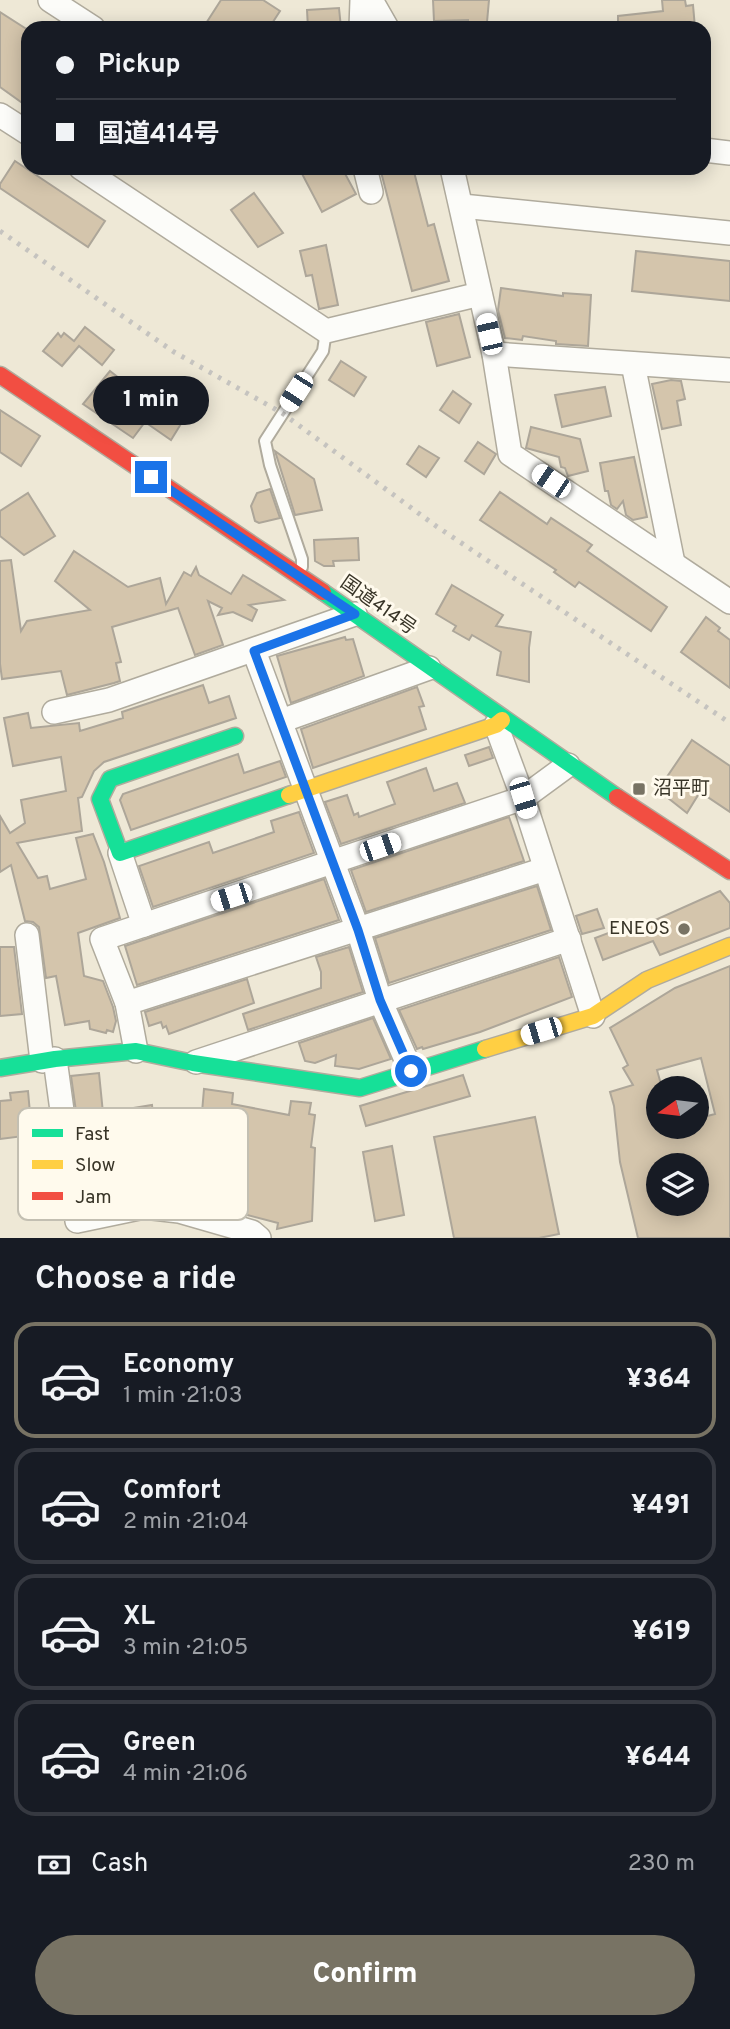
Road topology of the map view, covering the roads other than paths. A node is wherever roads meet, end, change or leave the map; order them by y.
1 (50, 0) edge
2 (362, 0) edge
3 (371, 0) edge
4 (85, 15) edge
5 (361, 21) edge
6 (383, 21) edge
7 (0, 115) edge
8 (21, 128) edge
9 (711, 151) edge
10 (730, 153) edge
11 (91, 175) edge
12 (367, 175) edge
13 (454, 175) edge
14 (371, 192) dead end
15 (462, 206) junction
16 (730, 233) edge
17 (480, 294) junction
18 (326, 331) junction
19 (494, 354) junction
20 (633, 364) junction
21 (730, 370) edge
22 (0, 375) edge
23 (673, 563) junction
24 (302, 579) junction
25 (730, 602) edge
26 (355, 614) junction
27 (254, 651) junction
28 (429, 668) junction
29 (54, 712) dead end
30 (281, 721) junction
31 (499, 723) junction
32 (235, 736) dead end
33 (568, 765) junction
34 (305, 790) junction
35 (523, 798) junction
36 (120, 853) junction
37 (332, 863) junction
38 (545, 869) junction
39 (730, 871) edge
40 (144, 925) junction
41 (358, 930) junction
42 (27, 935) dead end
43 (569, 939) junction
44 (730, 946) edge
45 (380, 1000) junction
46 (127, 1003) junction
47 (593, 1016) junction
48 (136, 1051) junction
49 (49, 1060) junction
50 (193, 1063) junction
51 (0, 1068) edge
52 (411, 1071) junction
53 (57, 1108) edge
54 (212, 1220) edge
55 (259, 1238) edge

1 - 4 street
2 - 5 street
3 - 6 street
7 - 8 street
9 - 10 street
11 - 18 street
12 - 14 street
13 - 15 street
15 - 16 street
15 - 17 street
17 - 18 street
17 - 19 street
18 - 24 lane
19 - 20 street
19 - 23 street
20 - 21 street
20 - 23 street
22 - 24 main road, 国道414号
23 - 25 street
24 - 26 main road, 国道414号
26 - 27 street
26 - 28 main road, 国道414号
27 - 29 street
27 - 30 street
28 - 30 street
28 - 31 main road, 国道414号
30 - 34 street
31 - 33 main road, 国道414号
31 - 34 main road
31 - 35 street
32 - 36 main road
33 - 35 street
33 - 39 main road, 国道414号
34 - 36 main road
34 - 37 street
35 - 37 street
35 - 38 street
36 - 40 street
37 - 40 street
37 - 41 street
38 - 41 street
38 - 43 street
40 - 46 street
41 - 45 street
41 - 46 street
42 - 49 street
43 - 45 street
43 - 47 street
44 - 47 main road
45 - 50 street
45 - 52 street
46 - 48 street
47 - 52 main road
48 - 49 main road
48 - 50 main road
49 - 51 main road
49 - 53 street
50 - 52 main road
54 - 55 street

